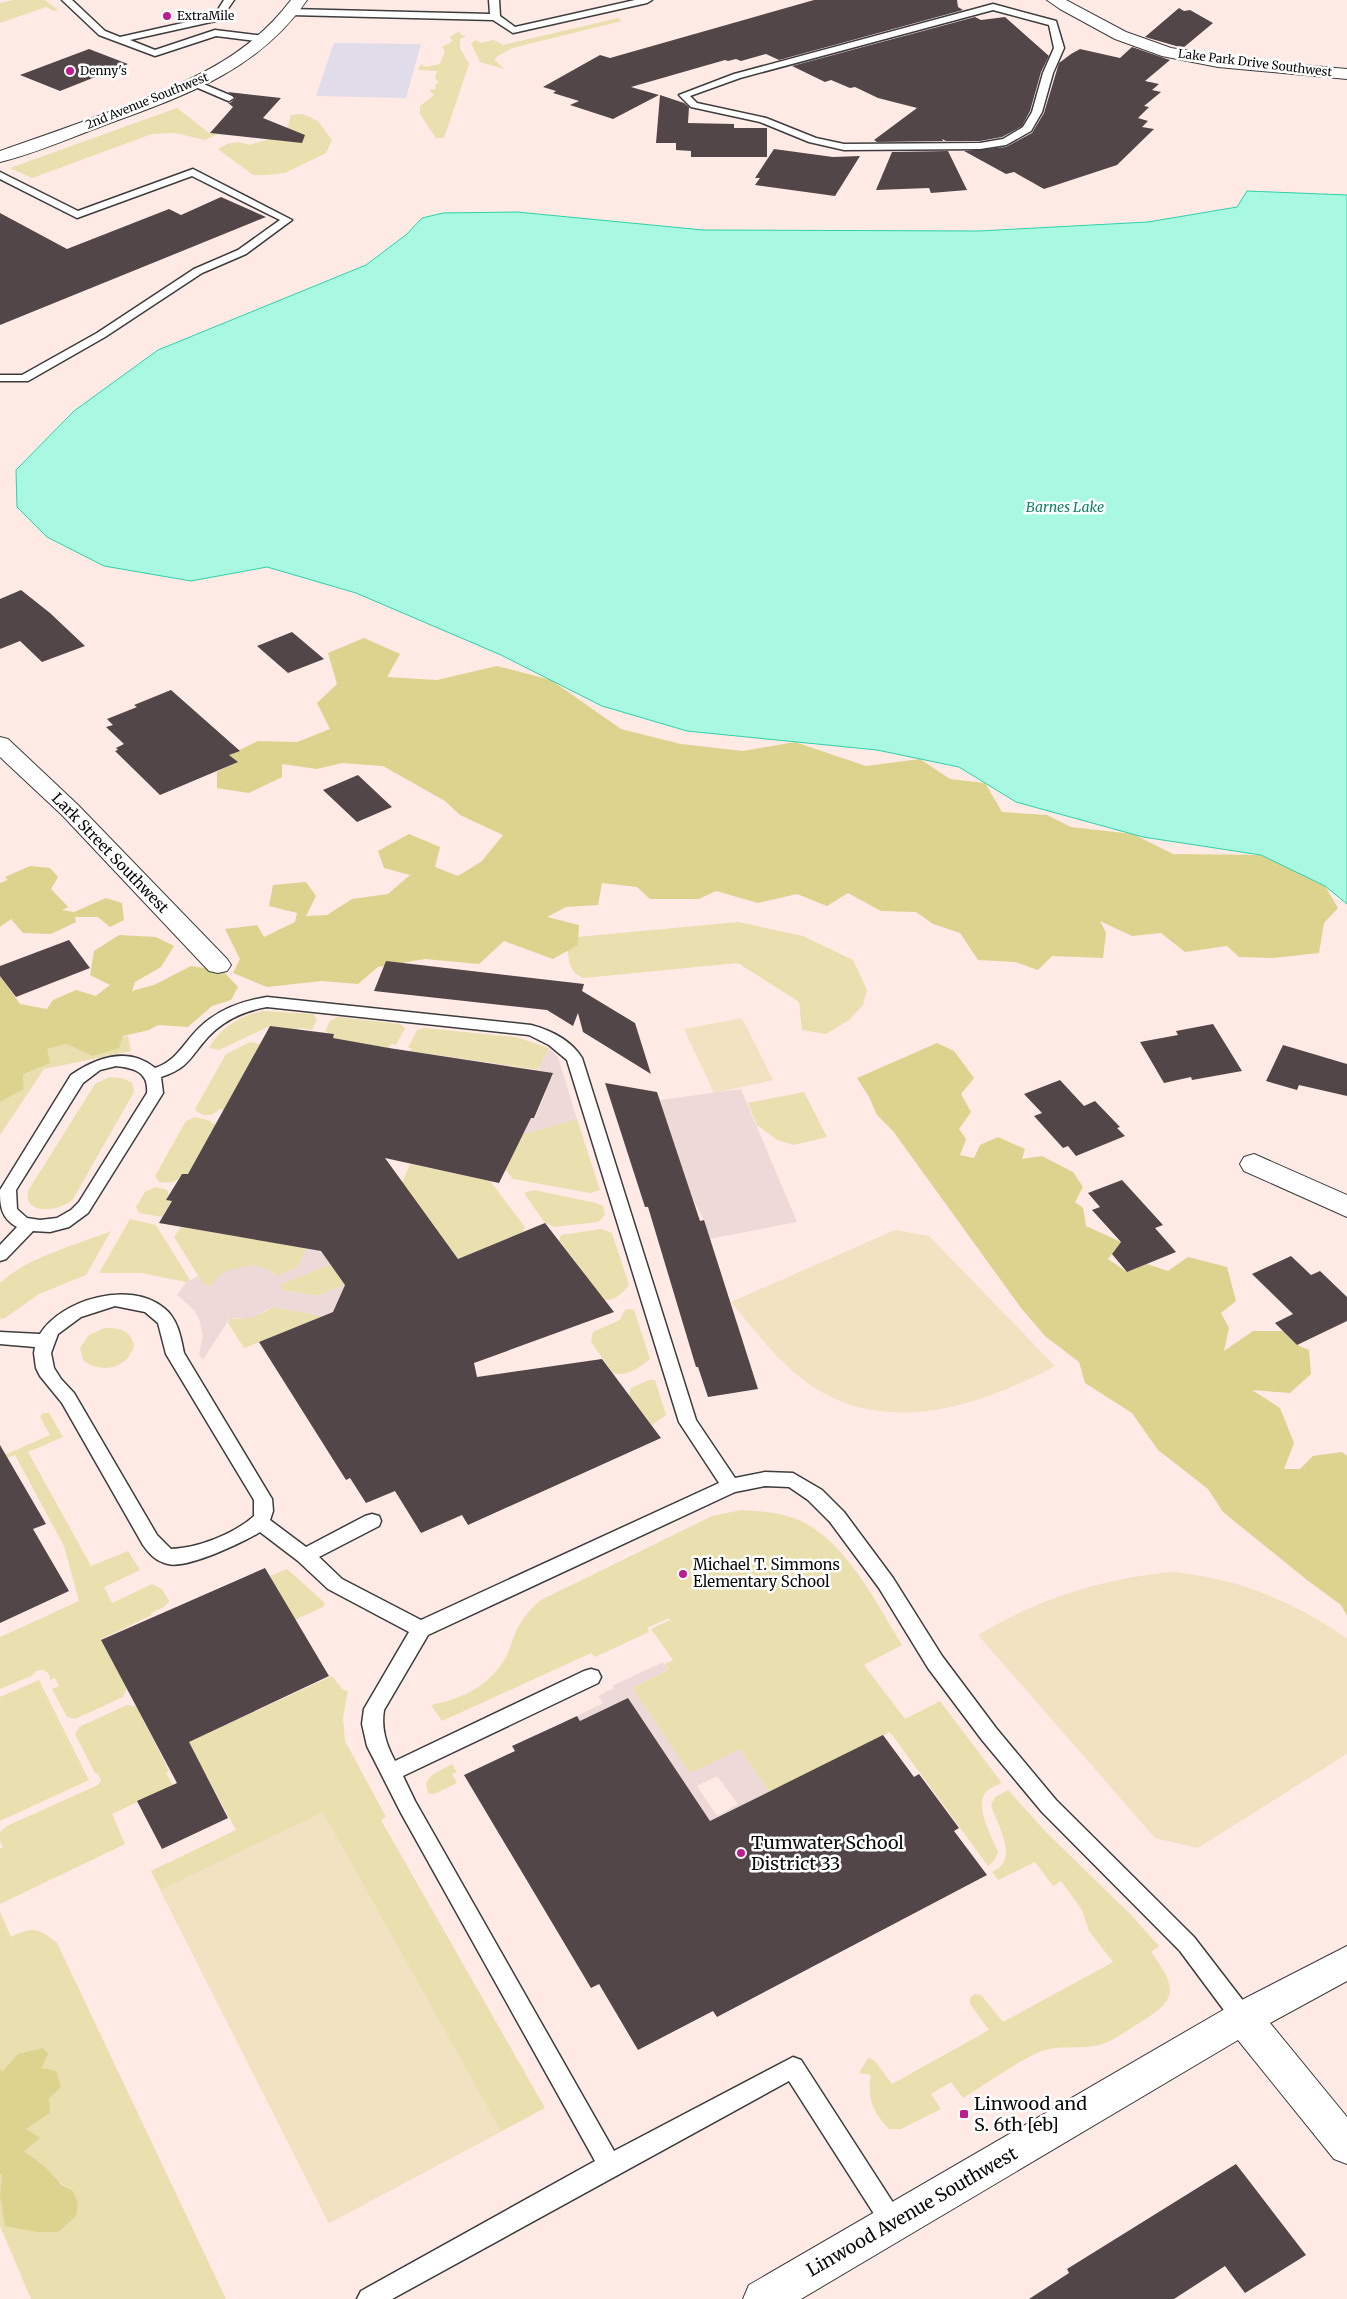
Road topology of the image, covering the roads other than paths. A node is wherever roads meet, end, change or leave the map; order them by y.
1 (67, 0) edge
2 (229, 0) edge
3 (494, 0) edge
4 (647, 0) edge
5 (1055, 0) edge
6 (350, 2) dead end
7 (295, 6) edge
8 (348, 14) junction
9 (1083, 16) junction
10 (495, 17) junction
11 (1053, 23) junction
12 (265, 39) junction
13 (118, 40) junction
14 (1347, 74) edge
15 (194, 84) junction
16 (229, 98) dead end
17 (0, 156) edge
18 (0, 175) edge
19 (0, 378) edge
20 (0, 744) edge
21 (218, 965) dead end
22 (152, 1074) junction
23 (1254, 1164) dead end
24 (1347, 1208) edge
25 (29, 1225) junction
26 (0, 1255) edge
27 (0, 1338) edge
28 (46, 1341) junction
29 (732, 1486) junction
30 (372, 1521) dead end
31 (260, 1522) junction
32 (306, 1556) junction
33 (421, 1629) junction
34 (591, 1677) dead end
35 (390, 1773) junction
36 (1347, 1962) edge
37 (1243, 2018) junction
38 (1347, 2146) edge
39 (610, 2166) junction
40 (893, 2223) junction
41 (369, 2299) edge
42 (763, 2299) edge

1 - 13 lane
2 - 13 lane
3 - 10 lane
4 - 10 lane
5 - 9 street, Lake Park Drive Southwest
6 - 8 lane
7 - 8 lane
7 - 12 street, 2nd Avenue Southwest
8 - 10 lane
9 - 11 street
9 - 14 street, Lake Park Drive Southwest
11 - 11 lane
12 - 13 lane
12 - 15 street, 2nd Avenue Southwest
15 - 16 lane
15 - 17 street, 2nd Avenue Southwest
18 - 19 lane
20 - 21 street, Lark Street Southwest
22 - 25 lane
22 - 25 lane
22 - 29 lane
23 - 24 street
25 - 26 lane
27 - 28 lane
28 - 31 lane
28 - 31 lane
29 - 33 lane
29 - 37 lane
30 - 32 lane
31 - 32 lane
32 - 33 lane
33 - 35 lane
34 - 35 lane
35 - 39 lane
36 - 37 street, Linwood Avenue Southwest
37 - 38 street
37 - 40 street, Linwood Avenue Southwest
39 - 40 lane
39 - 41 lane
40 - 42 street, Linwood Avenue Southwest

